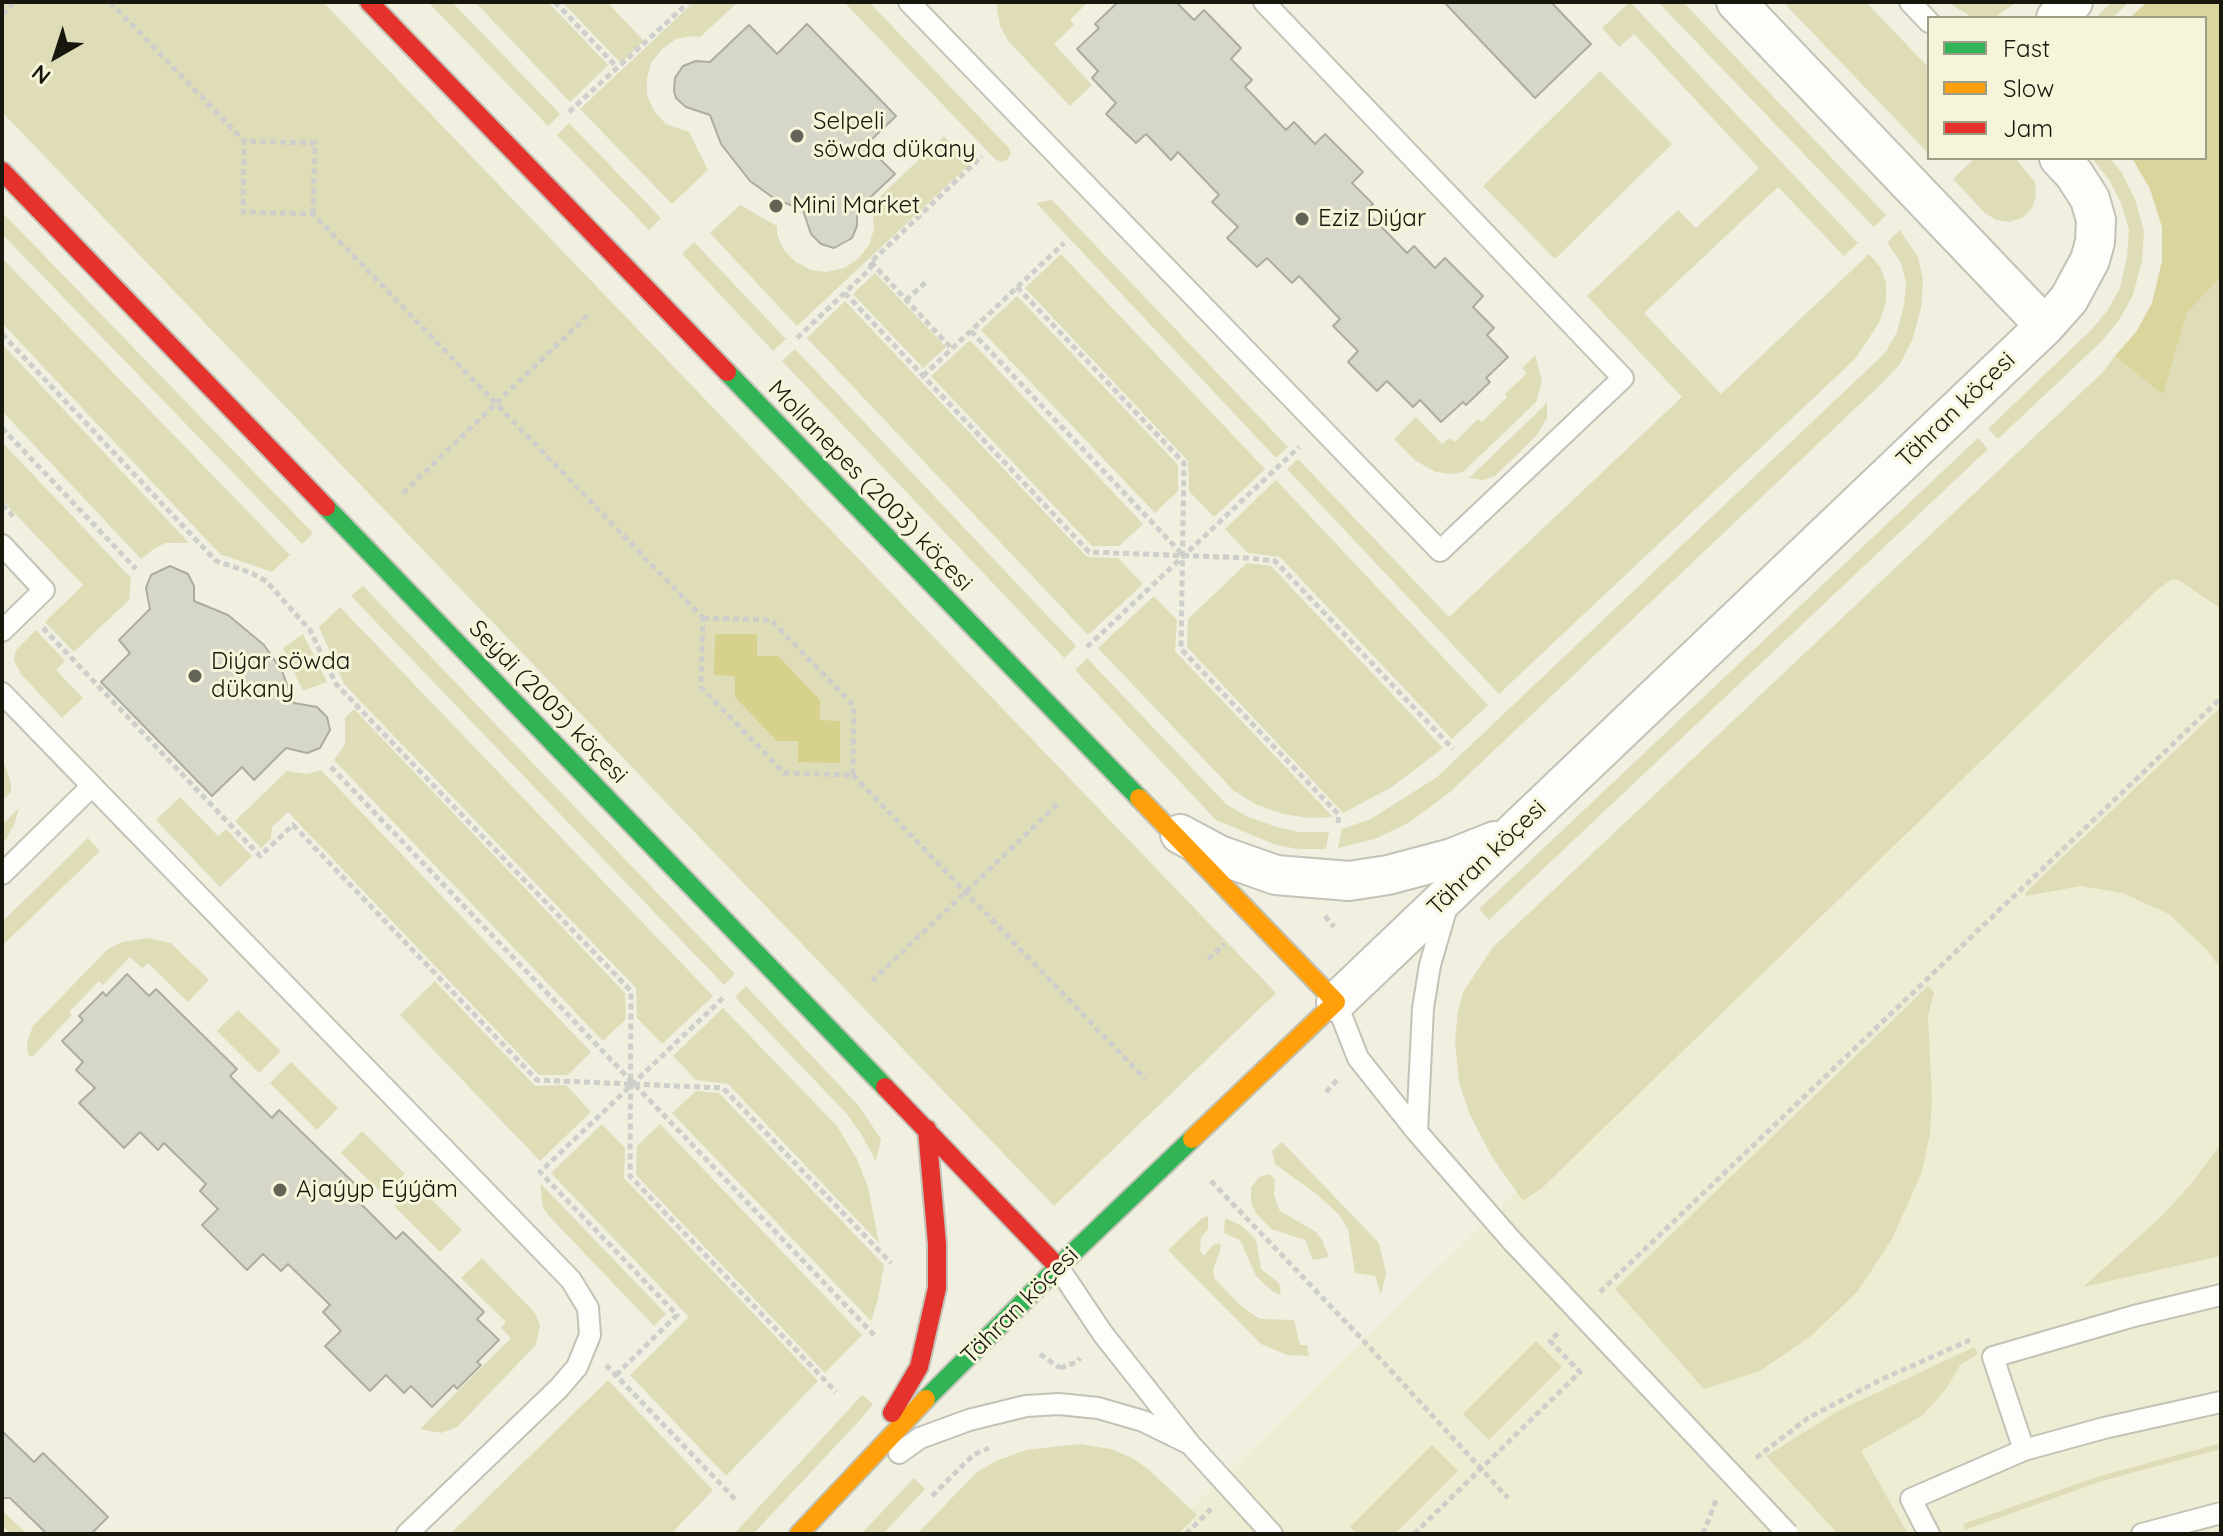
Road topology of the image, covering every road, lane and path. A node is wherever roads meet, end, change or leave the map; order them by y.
1 (15, 2) edge
2 (110, 2) edge
3 (369, 2) edge
4 (555, 2) edge
5 (689, 2) edge
6 (909, 2) edge
7 (1264, 2) edge
8 (1736, 2) edge
9 (1910, 2) edge
10 (2073, 2) edge
11 (2, 14) edge
12 (2058, 16) edge
13 (1927, 20) edge
14 (616, 66) junction
15 (569, 112) dead end
16 (244, 141) junction
17 (982, 156) dead end
18 (2061, 160) edge
19 (2, 171) edge
20 (313, 214) junction
21 (1064, 243) dead end
22 (871, 262) junction
23 (926, 282) dead end
24 (1017, 287) junction
25 (845, 293) junction
26 (906, 300) junction
27 (589, 314) dead end
28 (2045, 326) junction
29 (971, 331) junction
30 (2, 334) edge
31 (797, 338) dead end
32 (952, 349) junction
33 (923, 376) junction
34 (496, 404) junction
35 (2, 428) edge
36 (1293, 453) dead end
37 (403, 493) dead end
38 (2, 545) edge
39 (1184, 556) junction
40 (136, 569) dead end
41 (703, 618) junction
42 (2, 631) edge
43 (1087, 647) dead end
44 (69, 656) dead end
45 (2, 693) edge
46 (2221, 698) edge
47 (1453, 749) dead end
48 (331, 767) dead end
49 (853, 775) junction
50 (92, 786) junction
51 (1059, 803) dead end
52 (1338, 823) dead end
53 (1165, 826) junction
54 (1513, 834) junction
55 (2, 874) edge
56 (965, 892) junction
57 (1451, 892) junction
58 (1226, 944) dead end
59 (1208, 959) dead end
60 (872, 981) dead end
61 (724, 997) dead end
62 (1336, 1002) junction
63 (1343, 1075) dead end
64 (1145, 1079) dead end
65 (632, 1084) junction
66 (1326, 1092) dead end
67 (927, 1129) junction
68 (1417, 1132) junction
69 (1211, 1181) dead end
70 (891, 1263) dead end
71 (1058, 1267) junction
72 (2221, 1295) edge
73 (1591, 1301) dead end
74 (1560, 1331) dead end
75 (1984, 1335) dead end
76 (875, 1336) dead end
77 (1040, 1354) dead end
78 (1080, 1358) dead end
79 (836, 1392) dead end
80 (2221, 1402) edge
81 (1190, 1444) junction
82 (997, 1445) dead end
83 (2024, 1450) junction
84 (1747, 1465) dead end
85 (1480, 1469) junction
86 (932, 1496) dead end
87 (1718, 1496) dead end
88 (1508, 1498) dead end
89 (735, 1499) dead end
90 (1215, 1506) dead end
91 (824, 1508) junction
92 (2221, 1513) edge
93 (407, 1534) edge
94 (799, 1534) edge
95 (1186, 1534) edge
96 (1272, 1534) edge
97 (1414, 1534) edge
98 (1703, 1534) edge
99 (1788, 1534) edge
100 (1929, 1534) edge
101 (2142, 1534) edge

1 - 11 path
2 - 16 path
3 - 53 street, Mollanepes (2003) köçesi
4 - 14 path
5 - 14 path
6 - 7 lane
8 - 28 street
9 - 13 lane
10 - 12 street
14 - 15 path
16 - 20 path
16 - 20 path
17 - 22 path
18 - 28 street, Tähran köçesi
19 - 67 street, Seýdi (2005) köçesi
20 - 34 path
21 - 24 path
22 - 25 path
22 - 26 path
23 - 26 path
24 - 29 path
24 - 39 path
25 - 31 path
25 - 33 path
26 - 32 path
27 - 34 path
28 - 54 street, Tähran köçesi
29 - 32 path
29 - 39 path
30 - 65 path
32 - 33 path
33 - 39 path
34 - 37 path
34 - 41 path
35 - 40 path
36 - 39 path
38 - 42 lane
39 - 43 path
39 - 47 path
39 - 52 path
41 - 49 path
41 - 49 path
44 - 65 path
45 - 50 lane
46 - 73 path
48 - 65 path
49 - 56 path
50 - 55 lane
50 - 93 lane
51 - 56 path
53 - 54 street
53 - 62 street, Mollanepes (2003) köçesi
54 - 57 street, Tähran köçesi
56 - 60 path
56 - 64 path
57 - 62 street, Tähran köçesi
57 - 68 lane
58 - 59 path
61 - 65 path
62 - 68 lane
62 - 71 street, Tähran köçesi
63 - 66 path
65 - 70 path
65 - 76 path
65 - 79 path
65 - 89 path
67 - 71 street, Seýdi (2005) köçesi
67 - 91 street
68 - 99 lane, bridge
69 - 85 path
71 - 81 lane
71 - 91 street, Tähran köçesi
72 - 83 lane
74 - 85 path
75 - 84 path
77 - 78 path
80 - 83 lane
81 - 91 lane
81 - 96 lane
82 - 86 path
83 - 100 lane
85 - 88 path
85 - 97 path
87 - 98 path
90 - 95 path
91 - 94 street, Tähran köçesi
92 - 101 lane

